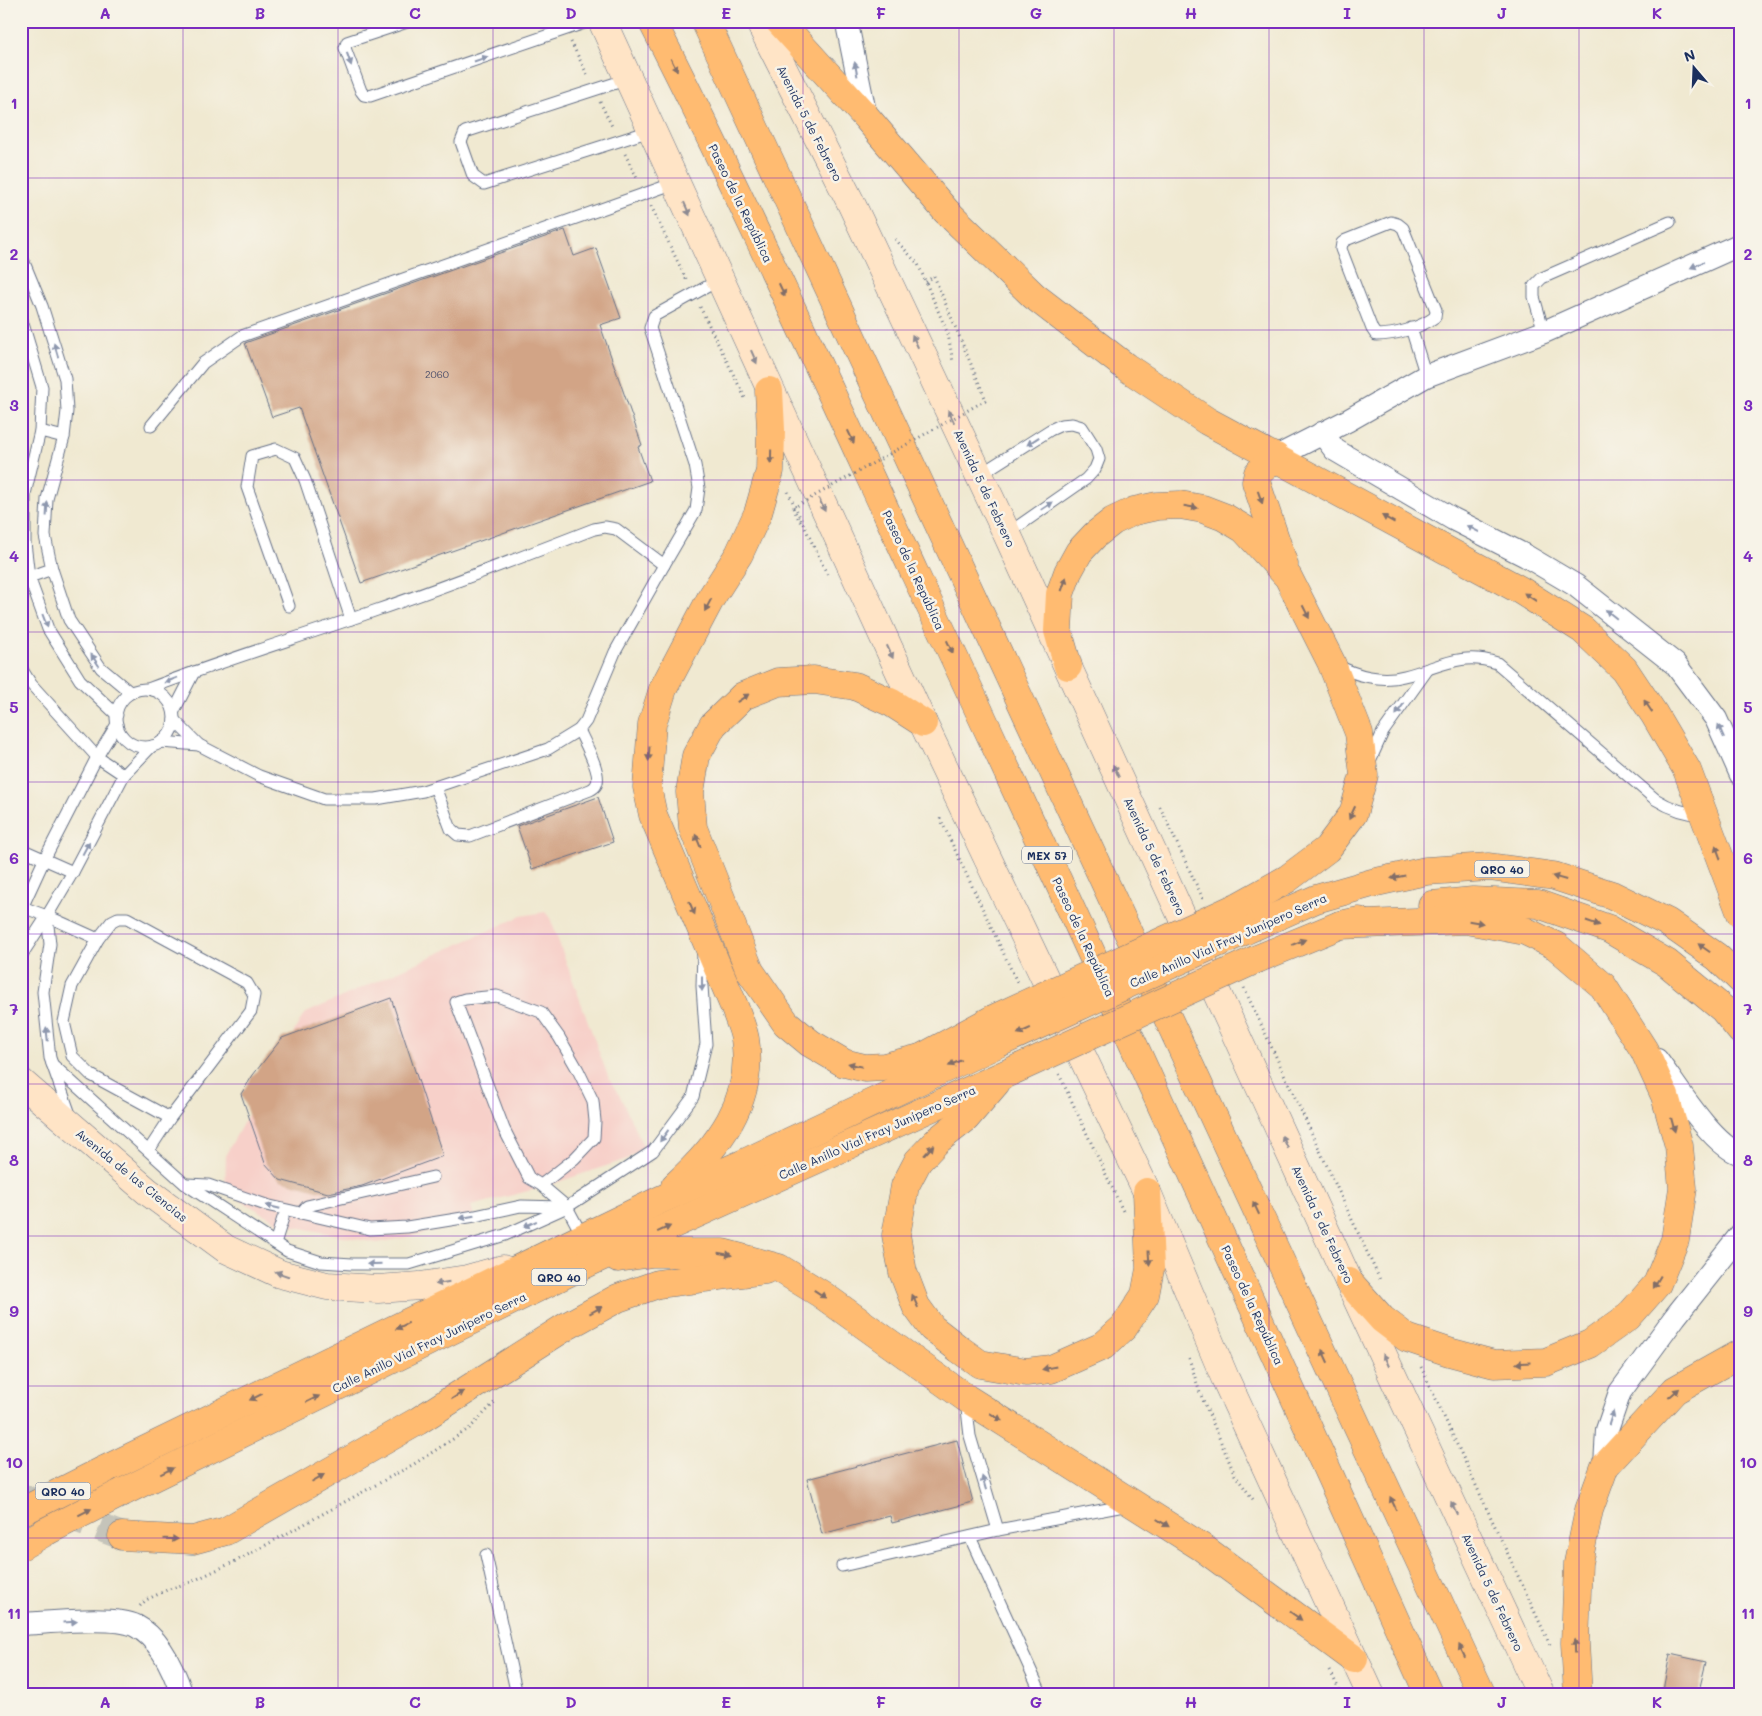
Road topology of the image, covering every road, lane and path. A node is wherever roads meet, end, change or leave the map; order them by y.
1 (410, 21) edge
2 (590, 21) edge
3 (602, 21) edge
4 (652, 21) edge
5 (705, 21) edge
6 (759, 21) edge
7 (779, 21) edge
8 (849, 21) edge
9 (565, 30) junction
10 (628, 79) junction
11 (594, 90) junction
12 (866, 117) junction
13 (650, 130) junction
14 (619, 141) junction
15 (675, 183) junction
16 (645, 194) junction
17 (1670, 222) dead end
18 (1741, 244) edge
19 (21, 255) edge
20 (719, 280) junction
21 (926, 282) dead end
22 (694, 294) junction
23 (21, 317) edge
24 (1411, 328) junction
25 (1544, 332) junction
26 (1426, 376) junction
27 (759, 398) junction
28 (151, 426) dead end
29 (40, 431) junction
30 (1322, 433) junction
31 (64, 437) junction
32 (1276, 457) junction
33 (979, 475) junction
34 (787, 489) dead end
35 (793, 508) dead end
36 (1007, 534) junction
37 (664, 564) junction
38 (52, 569) junction
39 (29, 577) junction
40 (828, 577) dead end
41 (1288, 577) junction
42 (289, 606) dead end
43 (351, 619) junction
44 (1331, 662) junction
45 (1068, 666) junction
46 (21, 668) edge
47 (1428, 669) junction
48 (194, 672) junction
49 (148, 689) junction
50 (131, 693) junction
51 (174, 716) junction
52 (117, 719) junction
53 (923, 723) junction
54 (579, 730) junction
55 (157, 744) junction
56 (198, 745) junction
57 (97, 757) junction
58 (1364, 774) junction
59 (124, 775) junction
60 (1741, 775) edge
61 (435, 787) junction
62 (1705, 815) junction
63 (940, 817) dead end
64 (21, 849) edge
65 (44, 860) junction
66 (73, 872) junction
67 (22, 909) edge
68 (1741, 914) edge
69 (46, 916) junction
70 (1240, 919) junction
71 (1340, 925) junction
72 (704, 936) junction
73 (98, 939) junction
74 (21, 956) edge
75 (1741, 980) edge
76 (1603, 986) junction
77 (1020, 989) dead end
78 (996, 1031) junction
79 (1741, 1031) edge
80 (920, 1058) junction
81 (52, 1064) junction
82 (1058, 1070) dead end
83 (1012, 1071) junction
84 (21, 1082) edge
85 (170, 1118) junction
86 (76, 1130) junction
87 (149, 1150) junction
88 (1741, 1154) edge
89 (742, 1164) junction
90 (432, 1177) dead end
91 (185, 1184) junction
92 (541, 1185) junction
93 (1146, 1192) junction
94 (660, 1200) junction
95 (567, 1207) junction
96 (300, 1214) junction
97 (1125, 1215) dead end
98 (283, 1218) dead end
99 (1741, 1234) edge
100 (275, 1243) junction
101 (586, 1250) junction
102 (540, 1258) junction
103 (779, 1268) junction
104 (1349, 1282) junction
105 (1741, 1353) edge
106 (1188, 1355) dead end
107 (966, 1398) junction
108 (498, 1399) dead end
109 (1605, 1466) junction
110 (1133, 1504) junction
111 (1257, 1504) dead end
112 (21, 1512) edge
113 (998, 1530) junction
114 (122, 1536) tunnel mouth
115 (970, 1537) junction
116 (21, 1546) edge
117 (486, 1554) dead end
118 (842, 1566) dead end
119 (21, 1624) edge
120 (135, 1625) junction
121 (1354, 1659) junction
122 (182, 1695) edge
123 (517, 1695) edge
124 (1042, 1695) edge
125 (1371, 1695) edge
126 (1430, 1695) edge
127 (1482, 1695) edge
128 (1540, 1695) edge
129 (1578, 1695) edge

1 -> 9 lane
2 - 9 lane
3 - 10 main road
4 -> 126 highway, Paseo de la República / MEX 57
127 -> 5 highway, MEX 57
33 -> 6 main road, Avenida 5 de Febrero
7 - 12 highway
12 -> 8 street
9 - 11 path
10 - 11 lane
10 - 13 main road
11 - 14 path
11 - 14 lane
12 - 32 highway
13 - 14 lane
13 - 15 main road
14 - 16 path
15 - 16 lane
15 -> 20 main road
16 - 22 path
16 - 28 lane
17 - 25 lane
18 -> 25 street
31 -> 19 lane
20 - 22 lane
20 -> 27 main road
21 - 35 path, bridge
22 - 27 path
22 - 37 lane
23 - 29 lane
24 - 24 lane
24 - 26 lane
25 - 26 street
26 - 30 street
27 -> 53 main road
27 -> 72 highway
29 - 31 lane
29 - 39 lane
30 - 32 street
60 -> 30 street
38 -> 31 lane
32 -> 41 highway
62 -> 32 highway
33 - 36 main road, Avenida 5 de Febrero
36 -> 33 lane
34 - 40 path
36 - 45 main road, Avenida 5 de Febrero
37 - 43 lane
37 - 54 lane
38 - 39 lane
50 -> 38 lane
39 -> 52 lane
41 -> 44 highway
45 -> 41 highway
42 - 43 lane
43 - 48 lane
44 - 47 lane
44 - 58 highway
104 -> 45 main road, Avenida 5 de Febrero
46 - 57 lane
47 -> 58 lane
47 - 62 lane
48 -> 49 lane
48 - 51 lane
49 - 50 lane
49 - 51 lane
50 - 52 lane
51 - 55 lane
51 - 56 lane
52 - 55 lane
52 - 57 lane
80 -> 53 highway
53 - 93 main road
54 - 61 lane
54 - 61 lane
55 - 56 lane
55 - 59 lane
56 - 61 lane
57 - 59 lane
57 - 65 lane
58 -> 70 highway
66 -> 59 lane
68 -> 62 highway
63 - 77 path
64 - 65 lane
65 - 66 lane
65 - 67 lane
66 - 69 lane
67 - 69 lane
69 - 73 lane
69 - 74 lane
81 -> 69 lane
75 -> 70 highway, Calle Anillo Vial Fray Junípero Serra / QRO 40
70 -> 78 highway, Calle Anillo Vial Fray Junípero Serra / QRO 40, bridge
71 -> 76 highway
71 -> 79 highway, Calle Anillo Vial Fray Junípero Serra / QRO 40
83 -> 71 highway, Calle Anillo Vial Fray Junípero Serra / QRO 40, bridge
72 - 94 highway
72 -> 95 lane
73 - 85 lane
73 - 85 lane
76 - 88 street
76 -> 104 highway
78 - 80 highway
78 -> 89 highway, Calle Anillo Vial Fray Junípero Serra / QRO 40
80 - 89 highway
81 - 86 lane
81 - 87 lane
82 - 97 path
93 -> 83 highway
101 -> 83 highway, Calle Anillo Vial Fray Junípero Serra / QRO 40
84 - 86 main road, Avenida de las Ciencias
85 - 87 lane
102 -> 86 main road, Avenida de las Ciencias
87 - 91 lane
89 - 94 highway, Calle Anillo Vial Fray Junípero Serra / QRO 40
90 - 96 lane
96 -> 91 lane
91 - 100 lane
92 - 92 lane
92 - 95 lane
93 - 121 main road
94 - 101 highway, Calle Anillo Vial Fray Junípero Serra / QRO 40
95 -> 96 lane
95 -> 100 lane
95 - 101 lane
98 - 100 lane
109 -> 99 street
101 - 102 highway, Calle Anillo Vial Fray Junípero Serra / QRO 40
101 -> 103 highway
116 -> 101 highway, Calle Anillo Vial Fray Junípero Serra / QRO 40, bridge
102 -> 112 highway, Calle Anillo Vial Fray Junípero Serra / QRO 40, bridge
103 -> 107 highway
114 -> 103 highway
128 -> 104 main road, Avenida 5 de Febrero
109 -> 105 highway
106 - 111 path
107 -> 110 highway
113 -> 107 lane
108 - 120 path
129 -> 109 highway
110 - 113 lane
110 -> 121 highway
113 - 115 lane
115 - 118 lane
115 - 124 lane
117 - 123 lane
119 -> 120 street
120 - 122 street
121 - 125 main road

